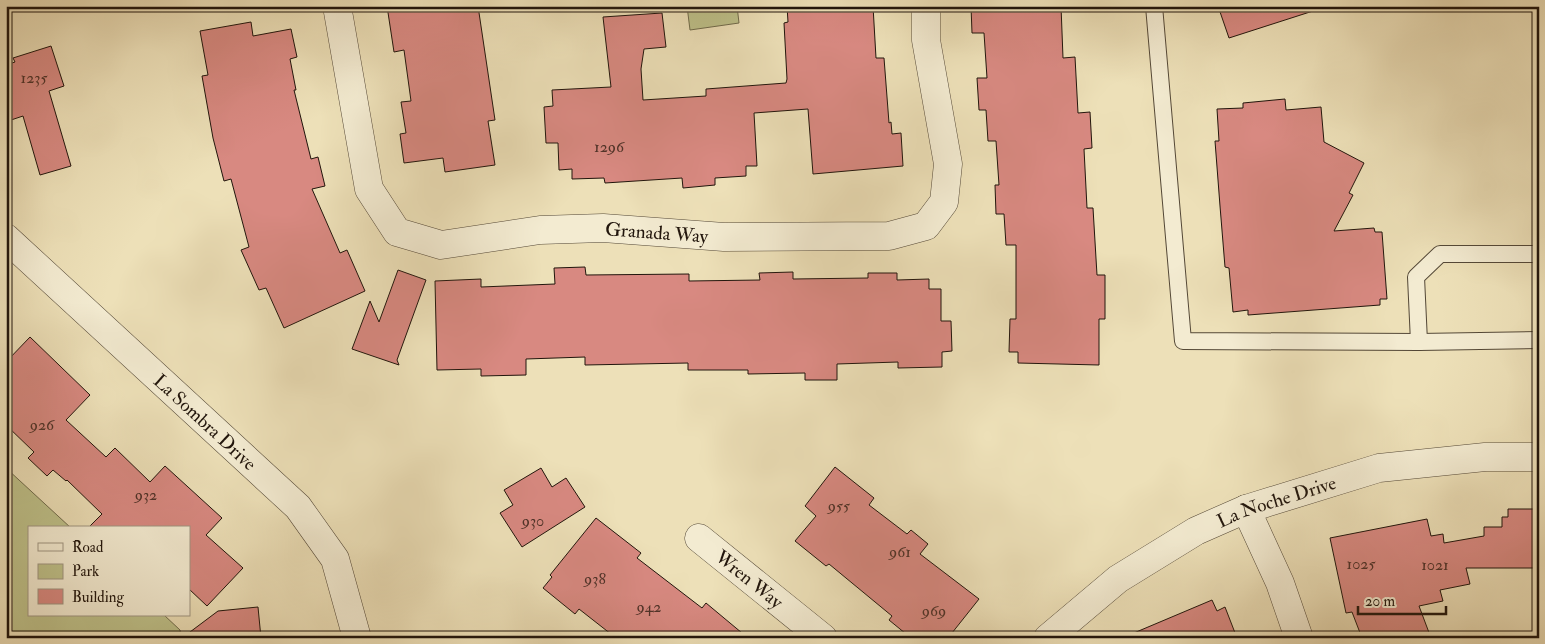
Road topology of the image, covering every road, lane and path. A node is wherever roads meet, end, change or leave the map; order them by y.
1 (337, 6) edge
2 (926, 6) edge
3 (1154, 6) edge
4 (6, 238) edge
5 (1539, 254) edge
6 (1539, 340) edge
7 (1419, 342) junction
8 (1539, 456) edge
9 (1246, 509) junction
10 (699, 538) dead end
11 (357, 638) edge
12 (823, 638) edge
13 (1048, 638) edge
14 (1299, 638) edge

1 - 2 street, Granada Way
3 - 7 lane
4 - 11 street, La Sombra Drive
5 - 7 lane
6 - 7 lane
8 - 9 street, La Noche Drive
9 - 13 street, La Noche Drive
9 - 14 street
10 - 12 street, Wren Way

